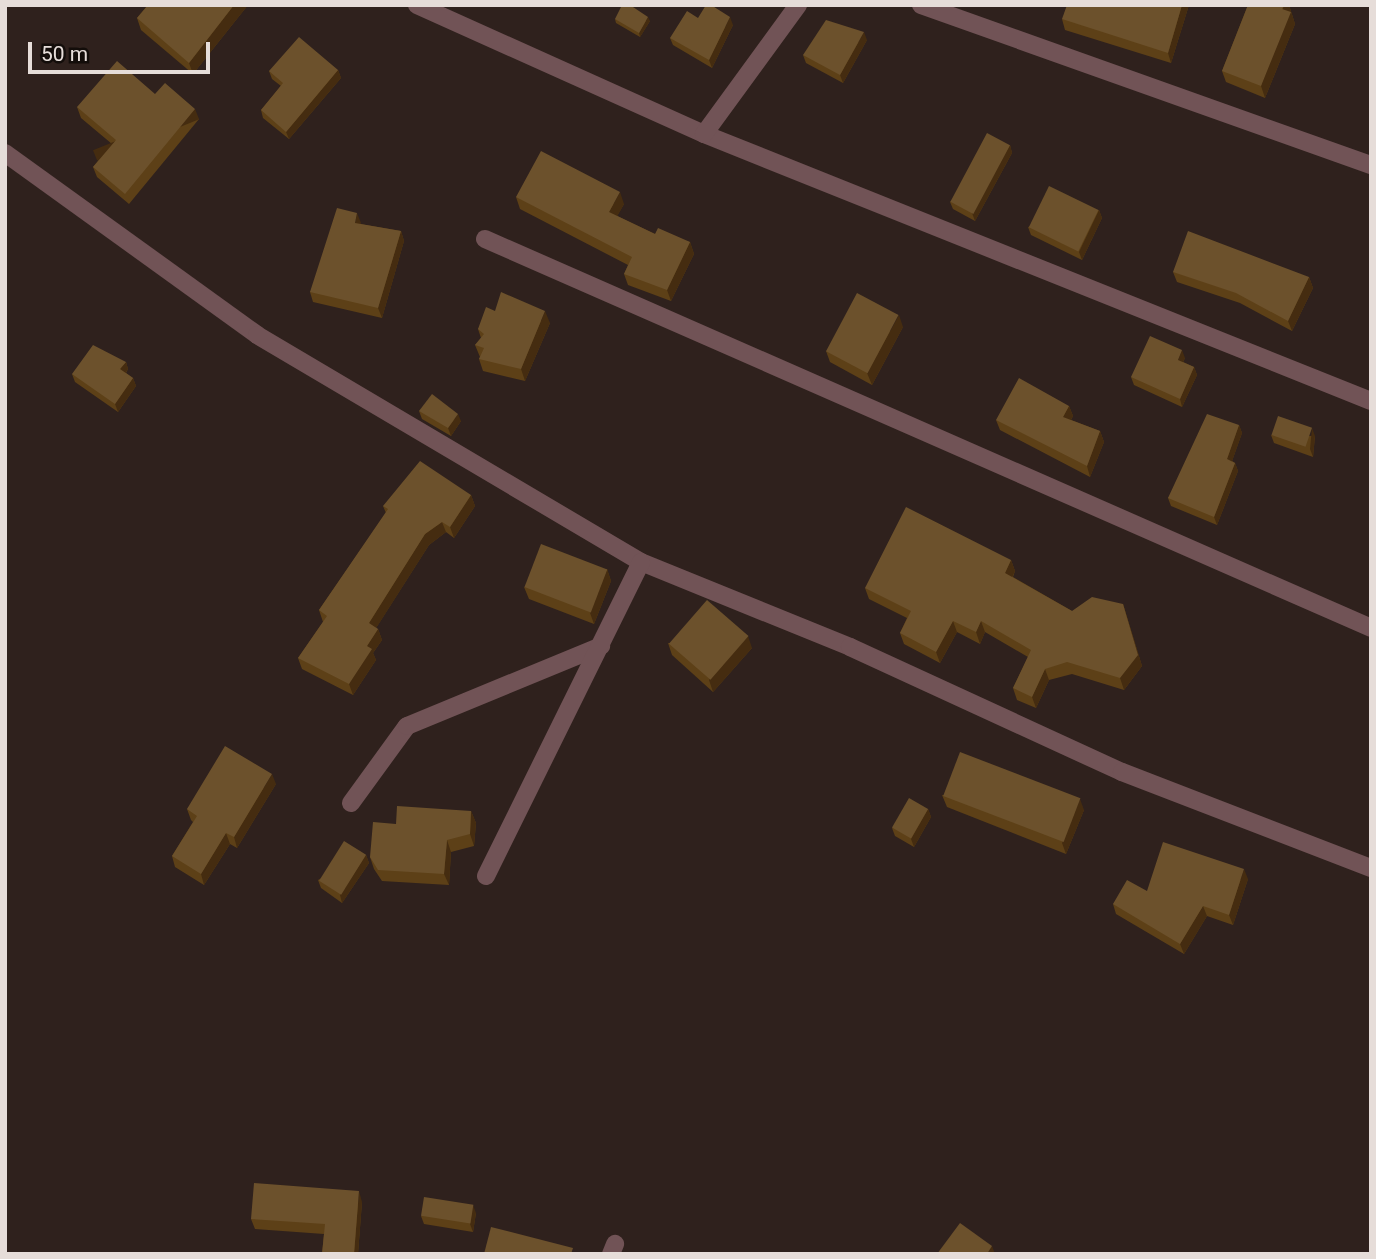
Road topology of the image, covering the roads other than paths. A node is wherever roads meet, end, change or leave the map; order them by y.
1 (417, 5) edge
2 (798, 5) edge
3 (921, 5) edge
4 (704, 134) junction
5 (5, 153) edge
6 (1371, 165) edge
7 (485, 239) dead end
8 (1371, 401) edge
9 (640, 562) junction
10 (1371, 628) edge
11 (601, 646) junction
12 (351, 803) dead end
13 (1371, 868) edge
14 (486, 876) dead end

1 - 4 street
2 - 4 street
3 - 6 street
4 - 8 street
5 - 9 street
7 - 10 street
9 - 11 street
9 - 13 street
11 - 12 street
11 - 14 street

